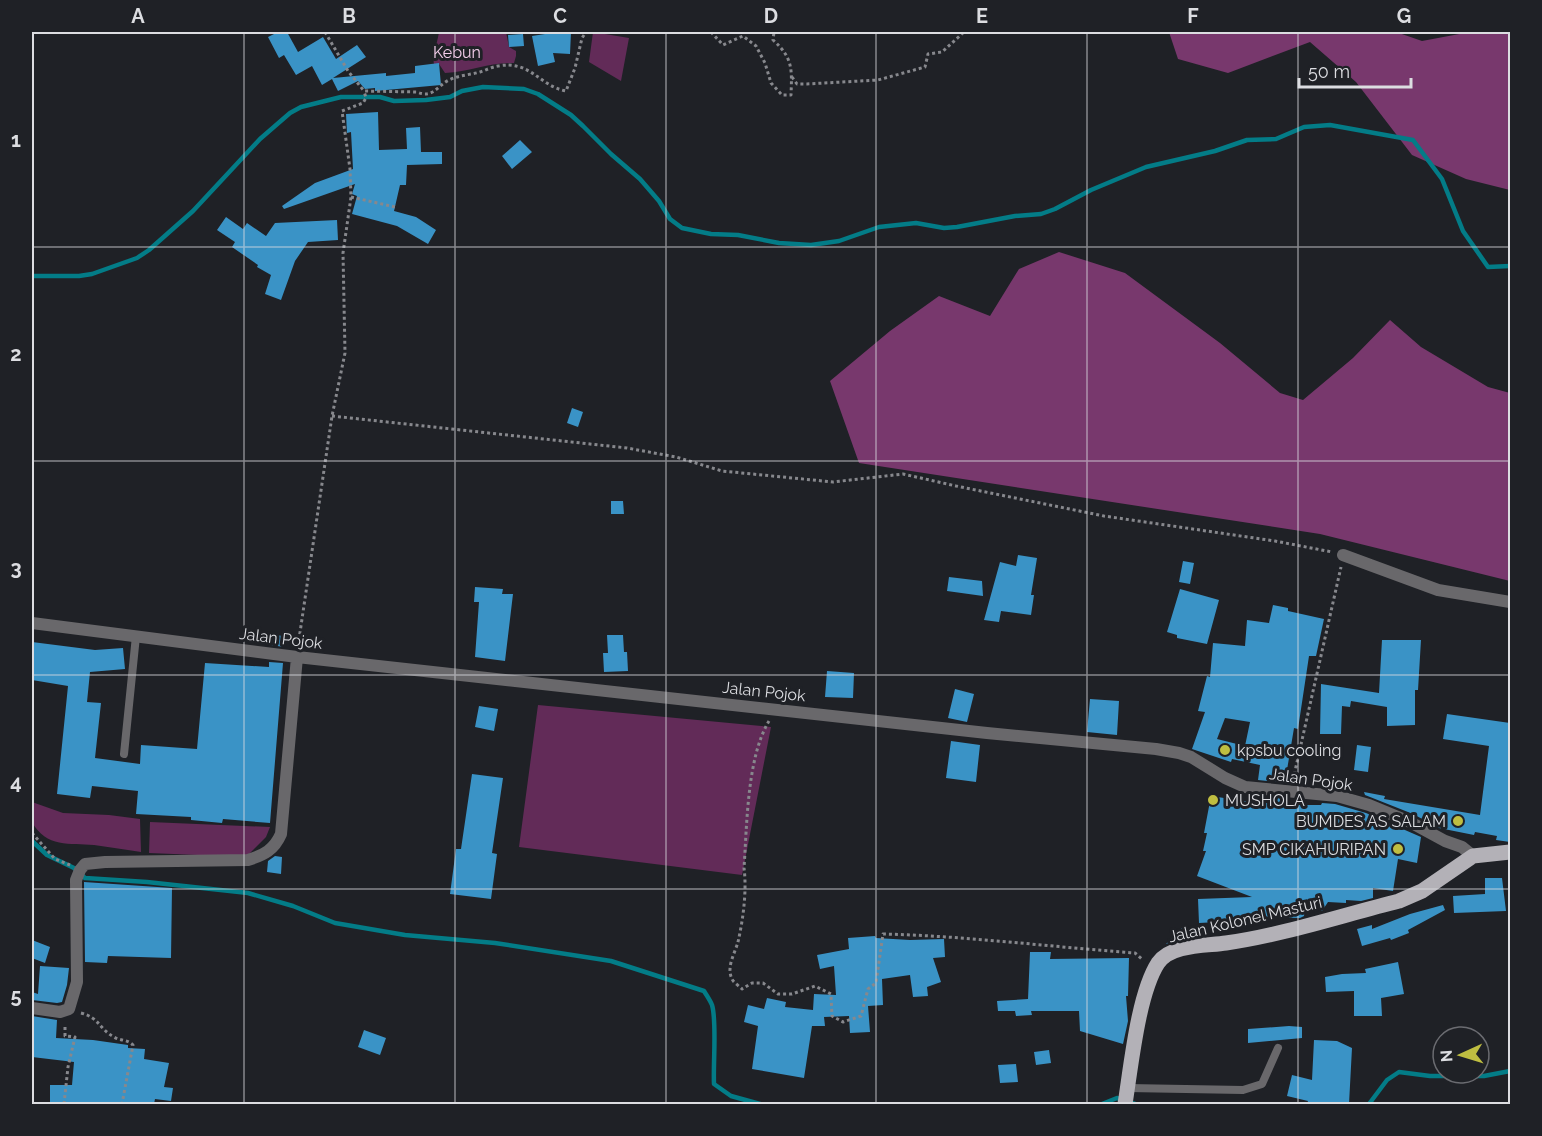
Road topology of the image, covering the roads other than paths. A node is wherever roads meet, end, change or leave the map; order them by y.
1 (1344, 555) road end
2 (1510, 602) edge
3 (32, 623) edge
4 (136, 636) junction
5 (297, 657) junction
6 (124, 754) dead end
7 (1510, 852) edge
8 (1473, 856) junction
9 (32, 1008) edge
10 (1278, 1048) dead end
11 (1128, 1088) junction
12 (1125, 1104) edge

1 - 2 street
3 - 4 street, Jalan Pojok
4 - 5 street, Jalan Pojok
4 - 6 lane
5 - 8 street, Jalan Pojok
5 - 9 street
7 - 8 main road, Jalan Kolonel Masturi
8 - 11 main road, Jalan Kolonel Masturi
10 - 11 lane
11 - 12 main road, Jalan Kolonel Masturi

